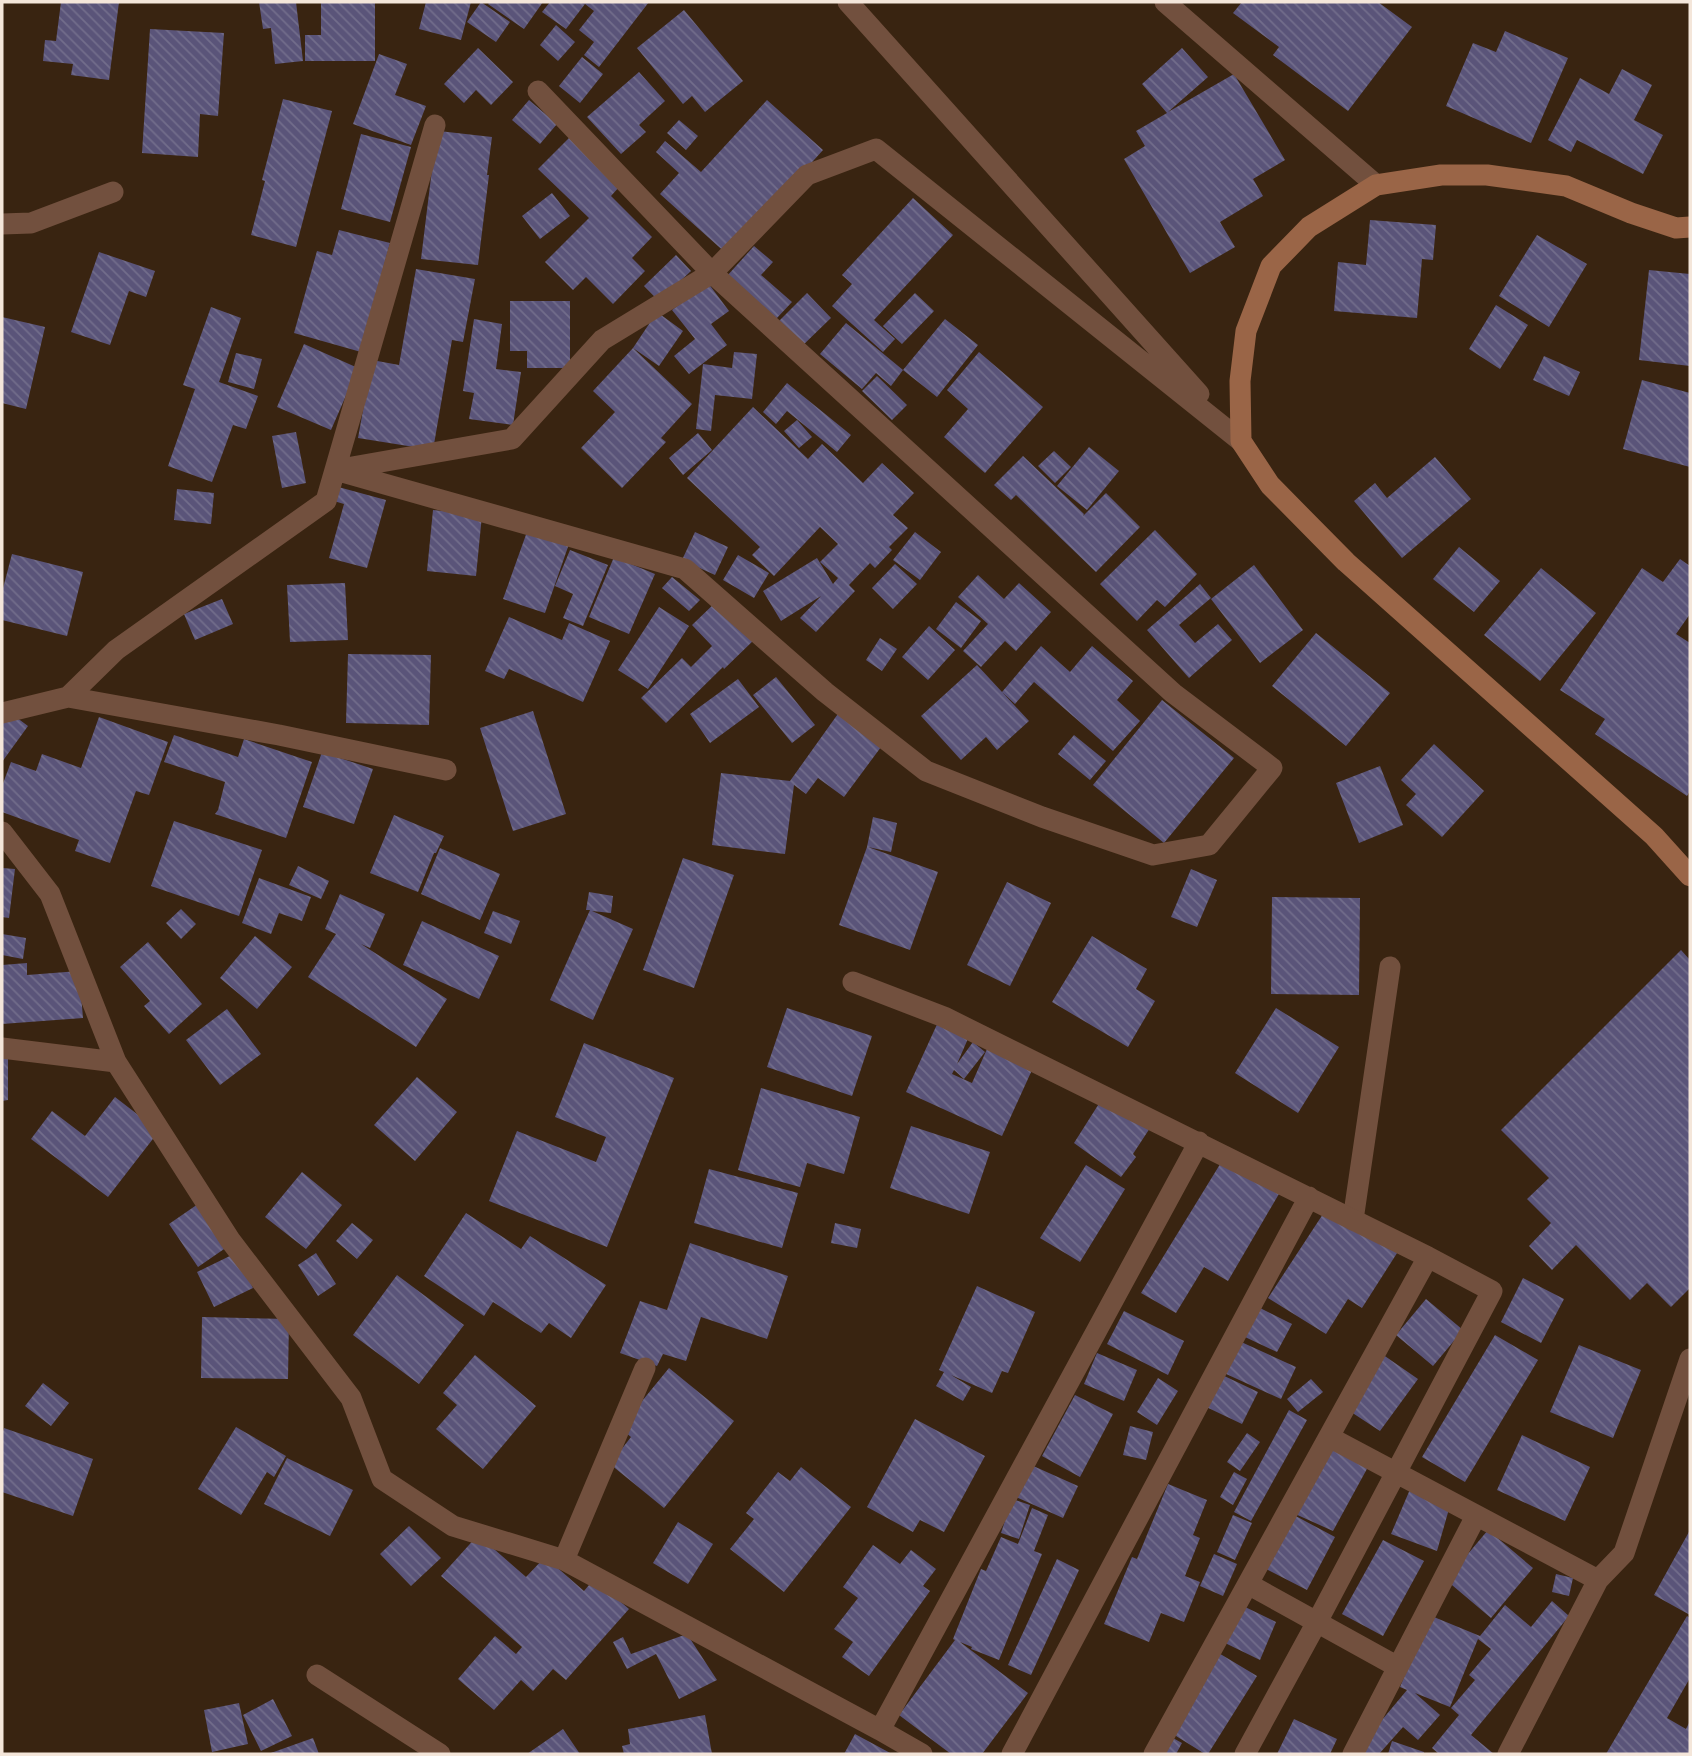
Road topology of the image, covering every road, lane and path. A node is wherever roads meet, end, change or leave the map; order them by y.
1 (848, 2) edge
2 (1165, 2) edge
3 (538, 91) dead end
4 (435, 125) dead end
5 (1376, 185) junction
6 (113, 192) dead end
7 (2, 224) edge
8 (1690, 227) edge
9 (712, 273) junction
10 (1241, 441) junction
11 (335, 470) junction
12 (68, 697) junction
13 (2, 713) edge
14 (446, 770) dead end
15 (2, 832) edge
16 (1690, 876) edge
17 (1390, 967) dead end
18 (853, 982) dead end
19 (2, 1048) edge
20 (116, 1062) junction
21 (1199, 1142) junction
22 (1308, 1197) junction
23 (1353, 1220) junction
24 (1428, 1257) junction
25 (1690, 1359) edge
26 (645, 1368) dead end
27 (1329, 1437) junction
28 (1396, 1473) junction
29 (1476, 1516) junction
30 (564, 1560) junction
31 (1598, 1580) junction
32 (1248, 1584) junction
33 (1317, 1622) junction
34 (1398, 1667) junction
35 (317, 1675) dead end
36 (880, 1730) junction
37 (440, 1754) edge
38 (922, 1754) edge
39 (1012, 1754) edge
40 (1154, 1754) edge
41 (1245, 1754) edge
42 (1353, 1754) edge
43 (1508, 1754) edge

1 - 10 street
2 - 5 street
3 - 9 street
4 - 11 street
5 - 8 main road
5 - 10 main road
6 - 7 street
9 - 10 street
9 - 11 street
9 - 11 street
10 - 16 main road
11 - 12 street
12 - 13 street
12 - 14 street
15 - 20 street
17 - 23 street
18 - 21 street
19 - 20 street
20 - 30 street
21 - 22 street
21 - 36 street
22 - 23 street
22 - 39 street
23 - 24 street
24 - 27 street
24 - 28 street
25 - 31 street
26 - 30 street
27 - 28 street
27 - 32 street
28 - 29 street
28 - 33 street
29 - 31 street
29 - 34 street
30 - 36 street
31 - 43 street
32 - 33 street
32 - 40 street
33 - 34 street
33 - 41 street
34 - 42 street
35 - 37 street
36 - 38 street

